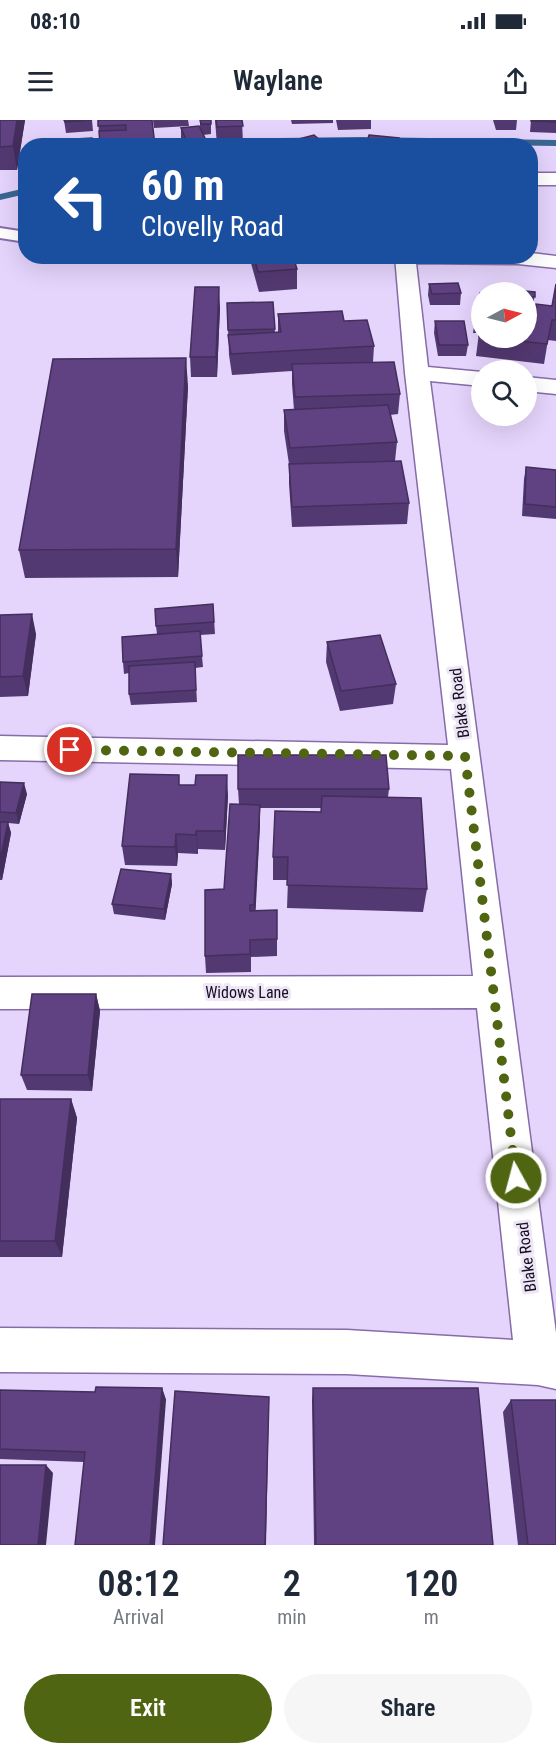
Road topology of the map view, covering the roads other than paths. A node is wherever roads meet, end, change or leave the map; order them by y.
1 (538, 179) edge
2 (556, 179) edge
3 (0, 232) edge
4 (18, 235) edge
5 (538, 260) edge
6 (556, 262) edge
7 (406, 264) edge
8 (417, 373) junction
9 (471, 378) edge
10 (537, 385) edge
11 (556, 387) edge
12 (0, 748) edge
13 (465, 756) junction
14 (494, 992) junction
15 (0, 993) edge
16 (0, 1350) edge
17 (547, 1365) edge

1 - 2 street
3 - 4 lane
5 - 6 street
7 - 8 street, Blake Road
8 - 9 street
8 - 13 street, Blake Road
10 - 11 street
12 - 13 street
13 - 14 street, Blake Road
14 - 15 street, Widows Lane
14 - 17 street, Blake Road
16 - 17 street, Blake Road

